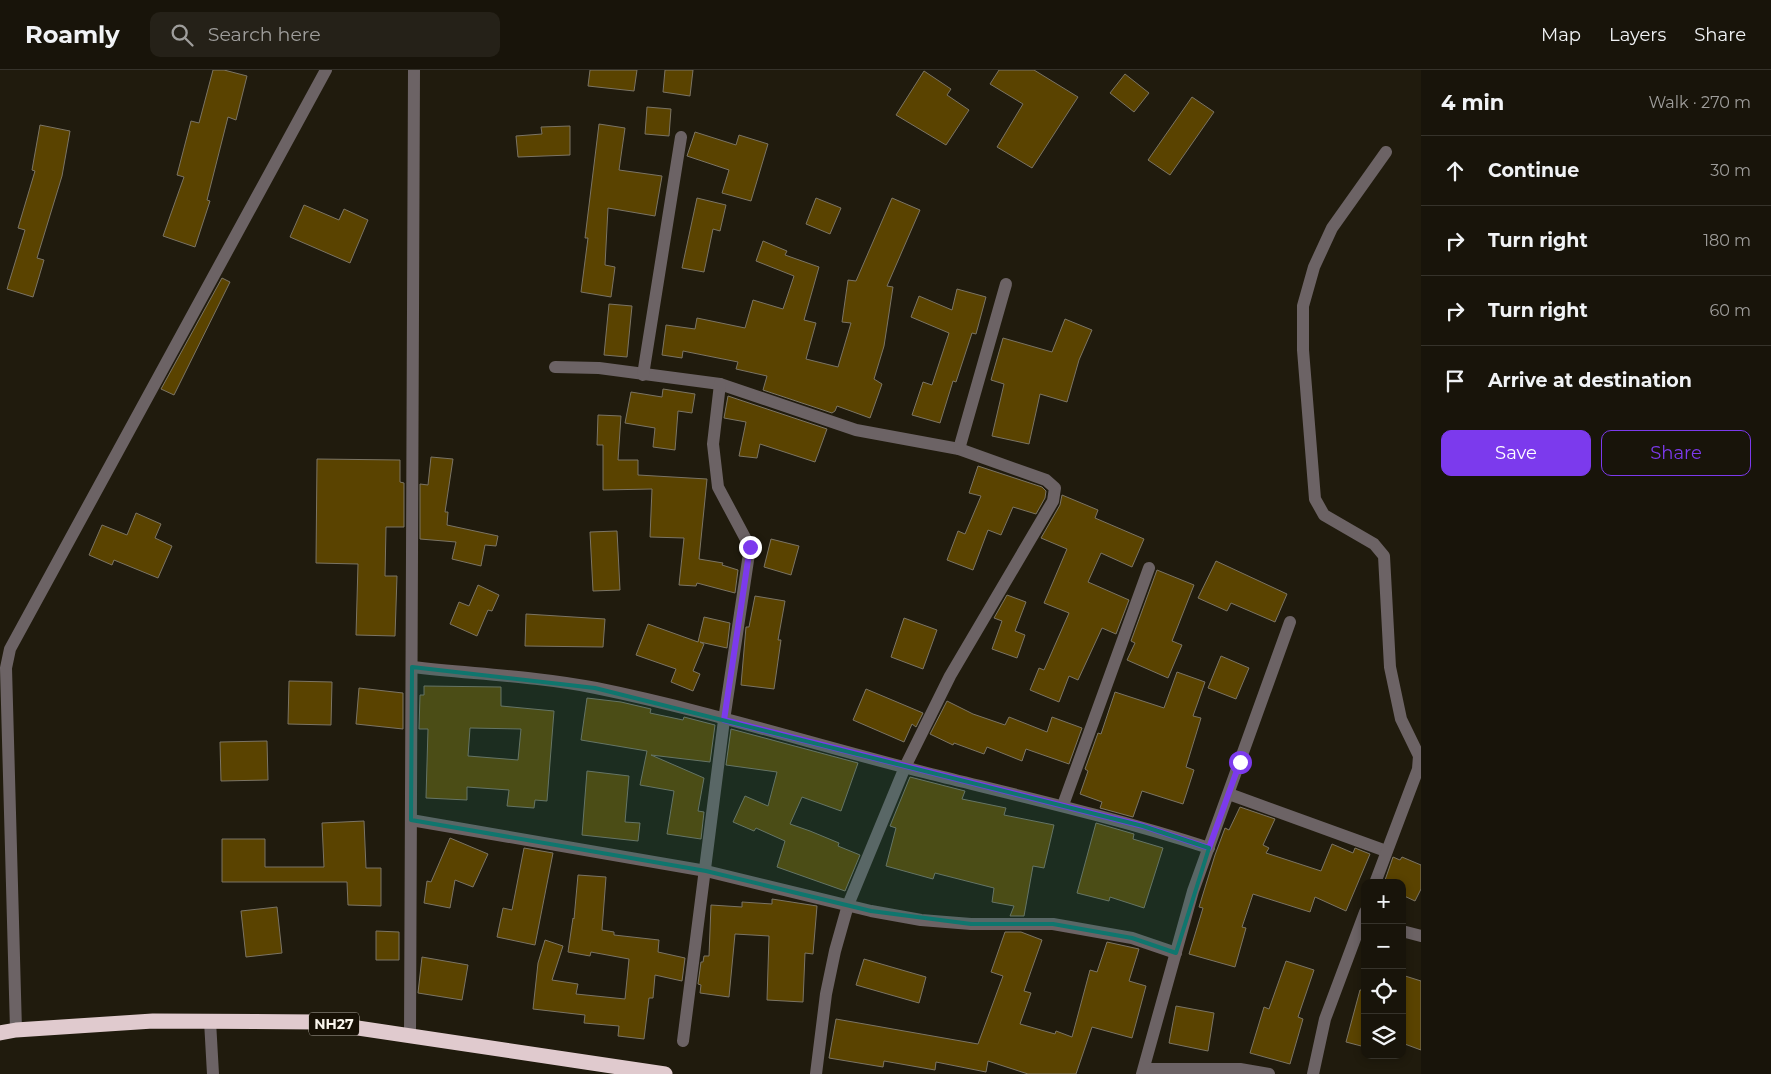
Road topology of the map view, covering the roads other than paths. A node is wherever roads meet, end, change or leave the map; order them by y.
1 (326, 70) edge
2 (414, 70) edge
3 (681, 137) dead end
4 (1386, 152) dead end
5 (1006, 284) dead end
6 (555, 367) dead end
7 (643, 375) junction
8 (720, 384) junction
9 (959, 449) junction
10 (1149, 568) dead end
11 (1290, 622) dead end
12 (412, 667) junction
13 (724, 720) junction
14 (905, 767) junction
15 (1228, 794) junction
16 (1063, 805) junction
17 (411, 820) junction
18 (1209, 848) junction
19 (1386, 851) junction
20 (706, 871) junction
21 (1376, 879) edge
22 (848, 905) junction
23 (1361, 924) edge
24 (1406, 932) edge
25 (1421, 936) edge
26 (1176, 953) junction
27 (210, 1021) junction
28 (16, 1030) junction
29 (0, 1033) edge
30 (410, 1036) junction
31 (683, 1041) dead end
32 (1143, 1071) edge
33 (213, 1074) edge
34 (665, 1074) edge
35 (816, 1074) edge
36 (1269, 1074) edge
37 (1314, 1074) edge

1 - 28 street
2 - 12 street
3 - 7 street
4 - 19 street
5 - 9 street
6 - 7 street
7 - 8 street
8 - 9 street
8 - 13 street
9 - 14 street
10 - 16 street
11 - 15 street
12 - 13 street
12 - 17 street
13 - 14 street
13 - 20 street
14 - 16 street
14 - 22 street
15 - 18 street
15 - 19 street
16 - 18 street
17 - 20 street
17 - 30 street
18 - 26 street
19 - 21 street
20 - 22 street
20 - 31 street
22 - 26 street
22 - 35 street
23 - 37 street
24 - 25 street
26 - 32 street
27 - 28 highway, NH27
27 - 30 highway, NH27
27 - 33 street
28 - 29 highway, NH27
30 - 34 highway, NH27
32 - 36 street

